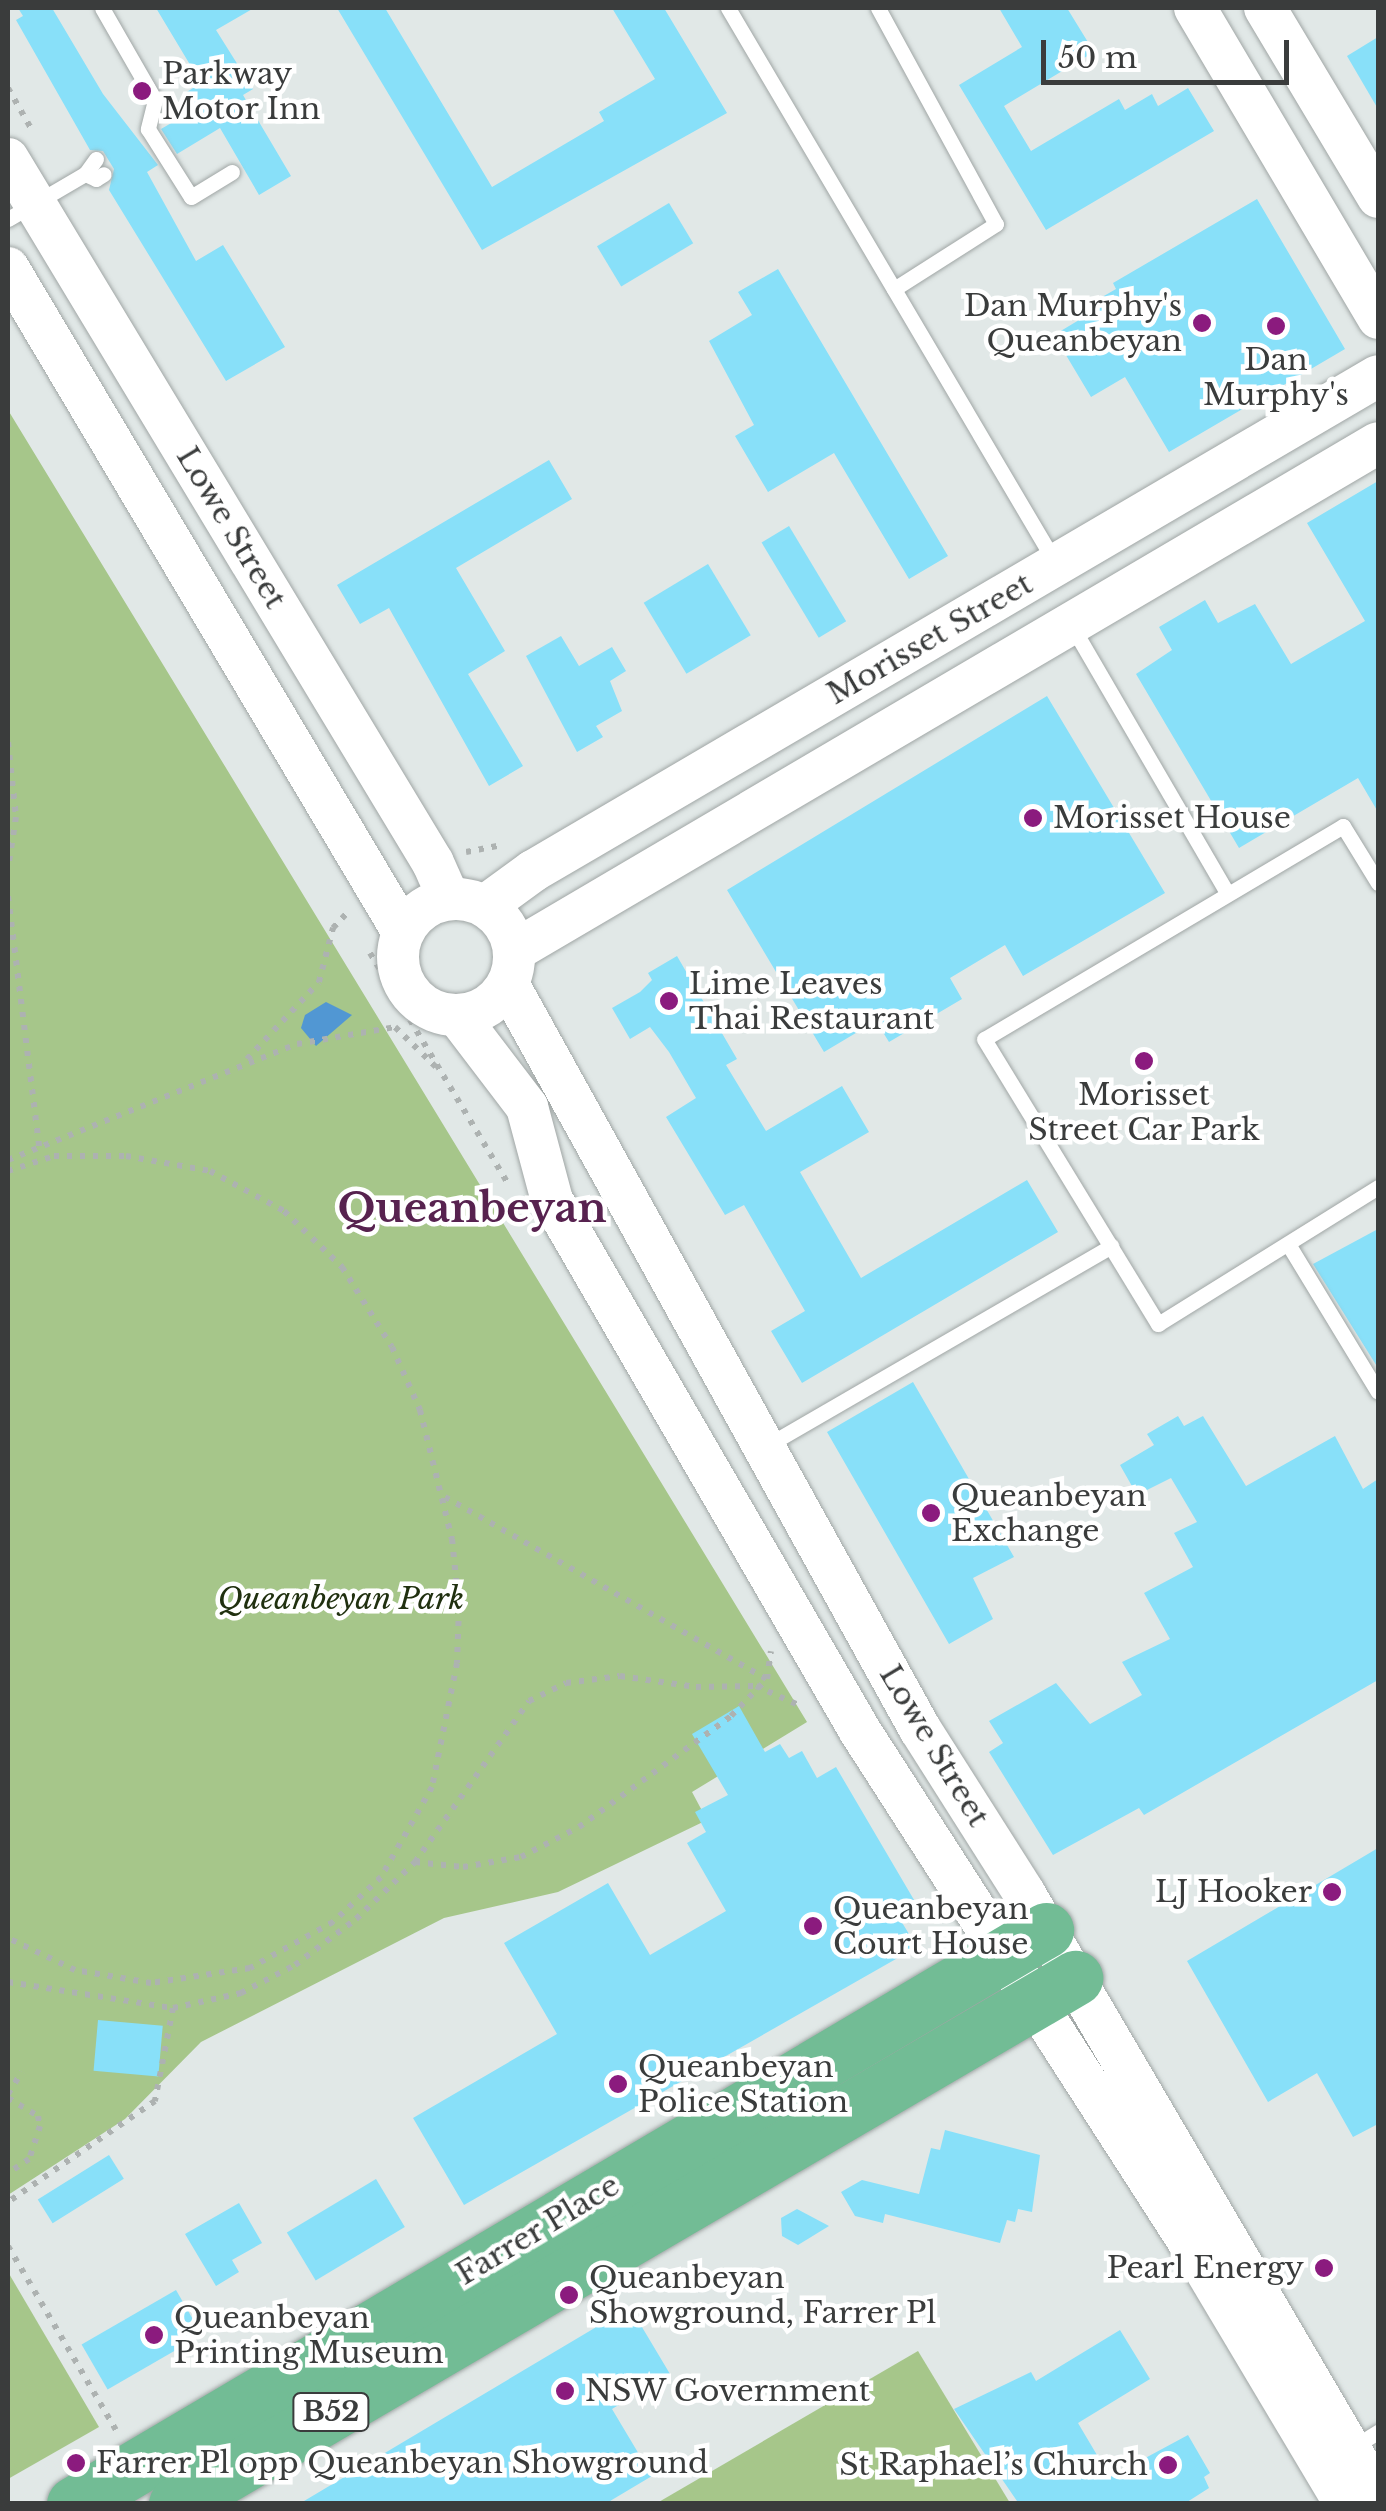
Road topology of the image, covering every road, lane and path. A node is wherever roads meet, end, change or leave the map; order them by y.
1 (102, 8) edge
2 (728, 8) edge
3 (878, 8) edge
4 (1195, 8) edge
5 (1265, 8) edge
6 (8, 159) edge
7 (96, 159) dead end
8 (232, 172) dead end
9 (84, 174) junction
10 (104, 174) dead end
11 (1378, 198) edge
12 (21, 211) edge
13 (8, 268) edge
14 (894, 289) junction
15 (1378, 318) edge
16 (1378, 376) edge
17 (1378, 444) edge
18 (1057, 565) junction
19 (1072, 628) junction
20 (8, 742) edge
21 (8, 868) edge
22 (1378, 883) edge
23 (1227, 894) junction
24 (8, 896) edge
25 (467, 902) junction
26 (9, 923) edge
27 (357, 928) dead end
28 (384, 938) junction
29 (511, 968) junction
30 (457, 1015) junction
31 (245, 1062) junction
32 (447, 1078) junction
33 (39, 1146) junction
34 (8, 1160) edge
35 (8, 1171) edge
36 (1378, 1187) edge
37 (517, 1200) dead end
38 (1288, 1244) junction
39 (1110, 1246) junction
40 (1378, 1392) edge
41 (764, 1448) junction
42 (444, 1496) junction
43 (774, 1632) dead end
44 (767, 1680) junction
45 (759, 1688) junction
46 (860, 1731) junction
47 (415, 1862) junction
48 (8, 1938) edge
49 (1024, 1943) junction
50 (8, 1982) edge
51 (1053, 1990) junction
52 (173, 2008) junction
53 (22, 2072) dead end
54 (8, 2096) edge
55 (8, 2172) edge
56 (8, 2202) edge
57 (8, 2246) edge
58 (473, 2298) junction
59 (1350, 2449) edge
60 (135, 2467) junction
61 (1378, 2496) edge
62 (74, 2504) edge
63 (176, 2504) edge
64 (1346, 2504) edge

1 - 8 lane
2 - 14 lane
3 - 14 lane
4 - 15 street
5 - 11 street
6 - 12 street, Lowe Street
7 - 9 lane
9 - 10 lane
9 - 12 lane
12 - 25 street, Lowe Street
13 - 28 street, Lowe Street
14 - 18 lane
16 - 18 street, Morisset Street
17 - 19 street, Morisset Street
18 - 25 street, Morisset Street
19 - 23 lane
19 - 29 street, Morisset Street
20 - 21 path
22 - 23 lane
23 - 39 lane
24 - 26 path
25 - 28 street
25 - 29 street
26 - 33 path
27 - 31 path
28 - 30 street
28 - 32 path
29 - 30 street
29 - 41 street, Lowe Street
30 - 46 street, Lowe Street
31 - 32 path
31 - 33 path
32 - 37 path
33 - 34 path
35 - 42 path
36 - 38 lane
38 - 39 lane
38 - 40 lane
39 - 41 lane
41 - 49 street, Lowe Street
42 - 44 path
42 - 48 path
43 - 44 path
44 - 45 path
45 - 46 path
45 - 47 path
45 - 47 path
46 - 49 street, Lowe Street
47 - 52 path
49 - 51 street, Lowe Street
49 - 58 highway, Farrer Place / B52
50 - 52 path
51 - 58 highway, Farrer Place / B52
51 - 59 street, Lowe Street
52 - 56 path
53 - 54 path
54 - 55 path
57 - 60 path
58 - 60 highway, Farrer Place / B52
58 - 63 highway, Farrer Place / B52
59 - 61 street, Lowe Street
59 - 64 street, Lowe Street
60 - 62 highway, Farrer Place / B52

